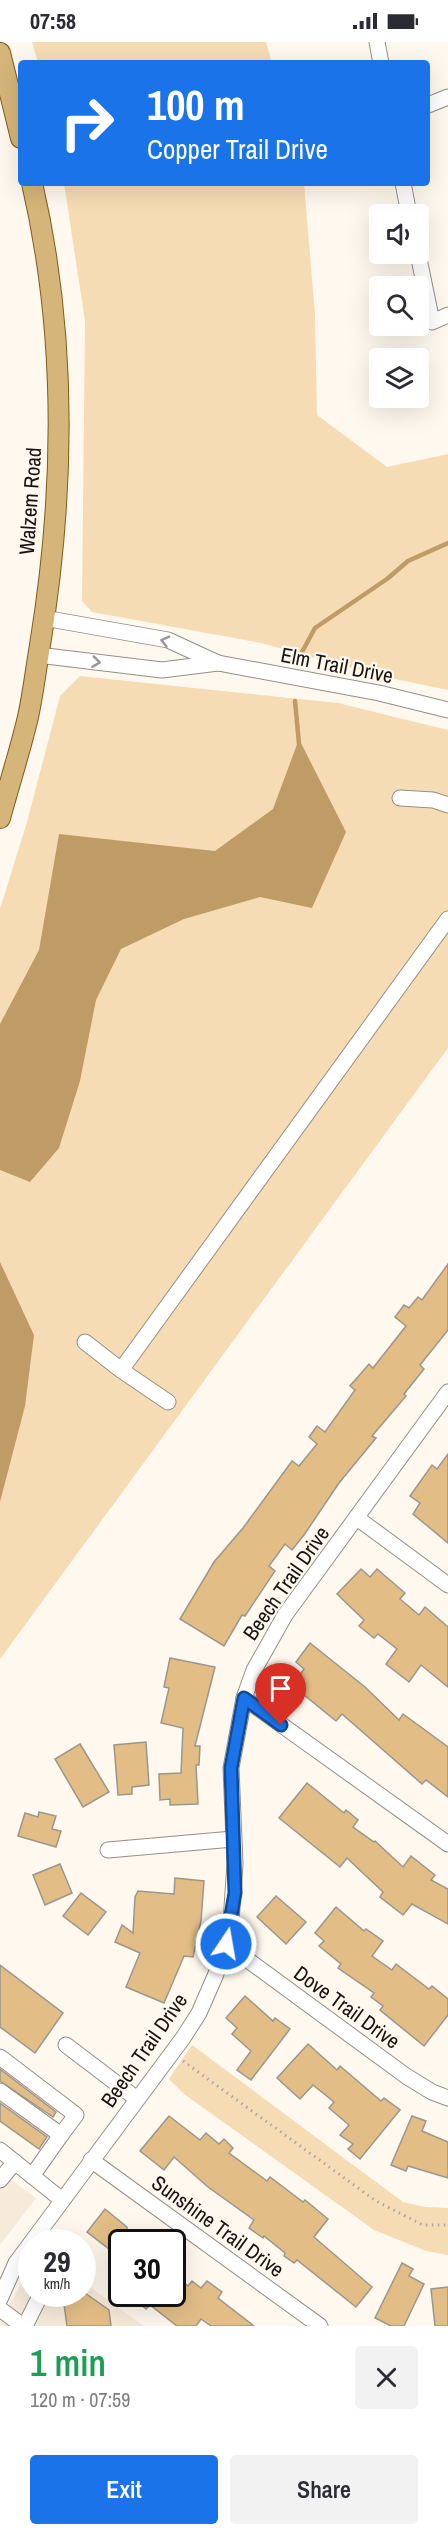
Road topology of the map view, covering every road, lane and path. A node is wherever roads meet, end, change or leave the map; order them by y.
1 (377, 42) edge
2 (0, 53) edge
3 (380, 60) edge
4 (448, 97) edge
5 (430, 104) edge
6 (18, 126) edge
7 (33, 186) edge
8 (404, 186) edge
9 (407, 204) edge
10 (420, 264) edge
11 (448, 315) edge
12 (44, 618) junction
13 (38, 655) junction
14 (218, 663) junction
15 (448, 710) edge
16 (400, 798) dead end
17 (448, 805) edge
18 (0, 818) edge
19 (448, 920) edge
20 (85, 1342) dead end
21 (121, 1370) junction
22 (448, 1392) edge
23 (168, 1402) dead end
24 (357, 1518) junction
25 (448, 1585) edge
26 (244, 1698) junction
27 (233, 1839) junction
28 (448, 1844) edge
29 (108, 1850) dead end
30 (226, 1944) junction
31 (66, 2045) dead end
32 (172, 2053) junction
33 (0, 2058) edge
34 (0, 2091) edge
35 (448, 2098) edge
36 (137, 2099) junction
37 (61, 2135) junction
38 (0, 2150) edge
39 (91, 2160) junction
40 (15, 2162) junction
41 (32, 2176) junction
42 (0, 2180) edge
43 (62, 2200) junction
44 (448, 2225) edge
45 (15, 2263) junction
46 (18, 2265) edge
47 (0, 2272) edge
48 (0, 2299) edge
49 (34, 2307) edge
50 (0, 2309) edge
51 (24, 2326) edge
52 (320, 2326) edge

1 - 3 street
2 - 6 main road
4 - 5 street
7 - 12 main road, Walzem Road
8 - 9 street
10 - 11 street
12 - 13 main road, Walzem Road
14 -> 12 street, Elm Trail Drive
13 -> 14 street, Elm Trail Drive
13 - 18 main road, Walzem Road
14 - 15 street, Elm Trail Drive
16 - 17 street
19 - 21 street
20 - 21 street
21 - 23 street
22 - 24 street, Beech Trail Drive
24 - 25 street
24 - 26 street, Beech Trail Drive
26 - 27 street, Beech Trail Drive
26 - 28 street
27 - 29 street
27 - 30 street, Beech Trail Drive
30 - 32 street, Beech Trail Drive
30 - 35 street, Dove Trail Drive
31 - 36 street
32 - 36 street, Beech Trail Drive
32 - 44 path
33 - 37 street
34 - 37 street
36 - 39 street, Beech Trail Drive
37 - 41 street
38 - 40 street
39 - 43 street, Beech Trail Drive
39 - 52 street, Sunshine Trail Drive
40 - 41 street
40 - 42 street
41 - 43 street
43 - 45 street, Beech Trail Drive
45 - 46 street
45 - 47 street, Beech Trail Drive
45 - 48 street, Beech Trail Drive
49 - 51 street
50 - 51 street

